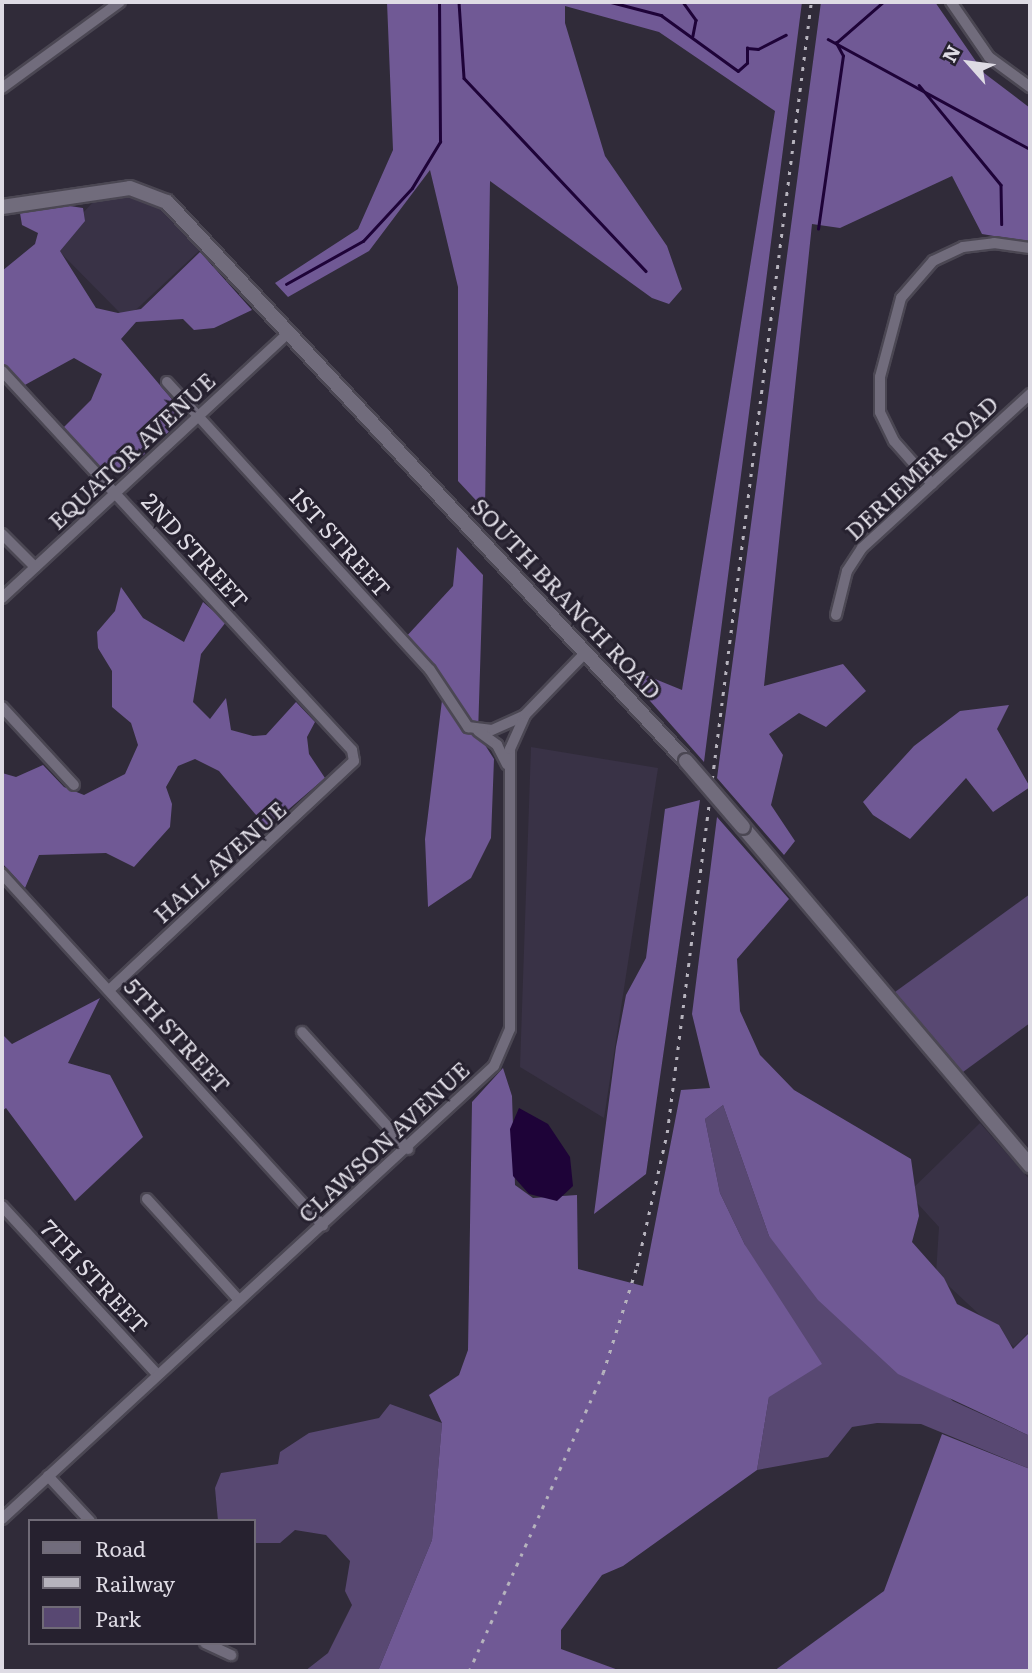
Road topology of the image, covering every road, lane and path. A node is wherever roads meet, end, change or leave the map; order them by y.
1 (120, 2) edge
2 (951, 2) edge
3 (1030, 87) edge
4 (2, 88) edge
5 (2, 207) edge
6 (1030, 248) edge
7 (289, 332) junction
8 (2, 371) edge
9 (167, 382) dead end
10 (1030, 394) edge
11 (198, 417) junction
12 (932, 484) junction
13 (115, 493) junction
14 (2, 534) edge
15 (35, 567) junction
16 (2, 598) edge
17 (836, 615) dead end
18 (586, 652) junction
19 (2, 707) edge
20 (525, 715) junction
21 (478, 732) junction
22 (354, 761) joint
23 (508, 768) junction
24 (74, 785) dead end
25 (2, 873) edge
26 (108, 990) junction
27 (302, 1032) dead end
28 (408, 1149) junction
29 (1030, 1166) edge
30 (147, 1199) dead end
31 (2, 1206) edge
32 (323, 1225) junction
33 (239, 1300) junction
34 (157, 1374) junction
35 (48, 1475) junction
36 (2, 1519) edge
37 (88, 1519) edge
38 (209, 1645) edge
39 (231, 1655) dead end

1 - 4 street
2 - 3 street
5 - 7 street, SOUTH BRANCH ROAD
6 - 12 street
7 - 11 street, EQUATOR AVENUE
7 - 18 street, SOUTH BRANCH ROAD
8 - 13 street, 2ND STREET
9 - 11 street, 1ST STREET
10 - 12 street, DERIEMER ROAD
11 - 13 street, EQUATOR AVENUE
11 - 21 street, 1ST STREET
12 - 17 street, DERIEMER ROAD
13 - 15 street, EQUATOR AVENUE
13 - 22 street, 2ND STREET
14 - 15 street
15 - 16 street, EQUATOR AVENUE
18 - 20 street, CLAWSON AVENUE
18 - 29 street, SOUTH BRANCH ROAD, bridge
19 - 24 street
20 - 21 street
20 - 23 street, CLAWSON AVENUE
21 - 23 street, 1ST STREET
22 - 26 street, HALL AVENUE
23 - 28 street, CLAWSON AVENUE
25 - 26 street, 5TH STREET
26 - 32 street, 5TH STREET
27 - 28 street
28 - 32 street, CLAWSON AVENUE
30 - 33 street
31 - 34 street, 7TH STREET
32 - 33 street, CLAWSON AVENUE
33 - 34 street, CLAWSON AVENUE
34 - 35 street, CLAWSON AVENUE
35 - 36 street, CLAWSON AVENUE
35 - 37 street
38 - 39 street

